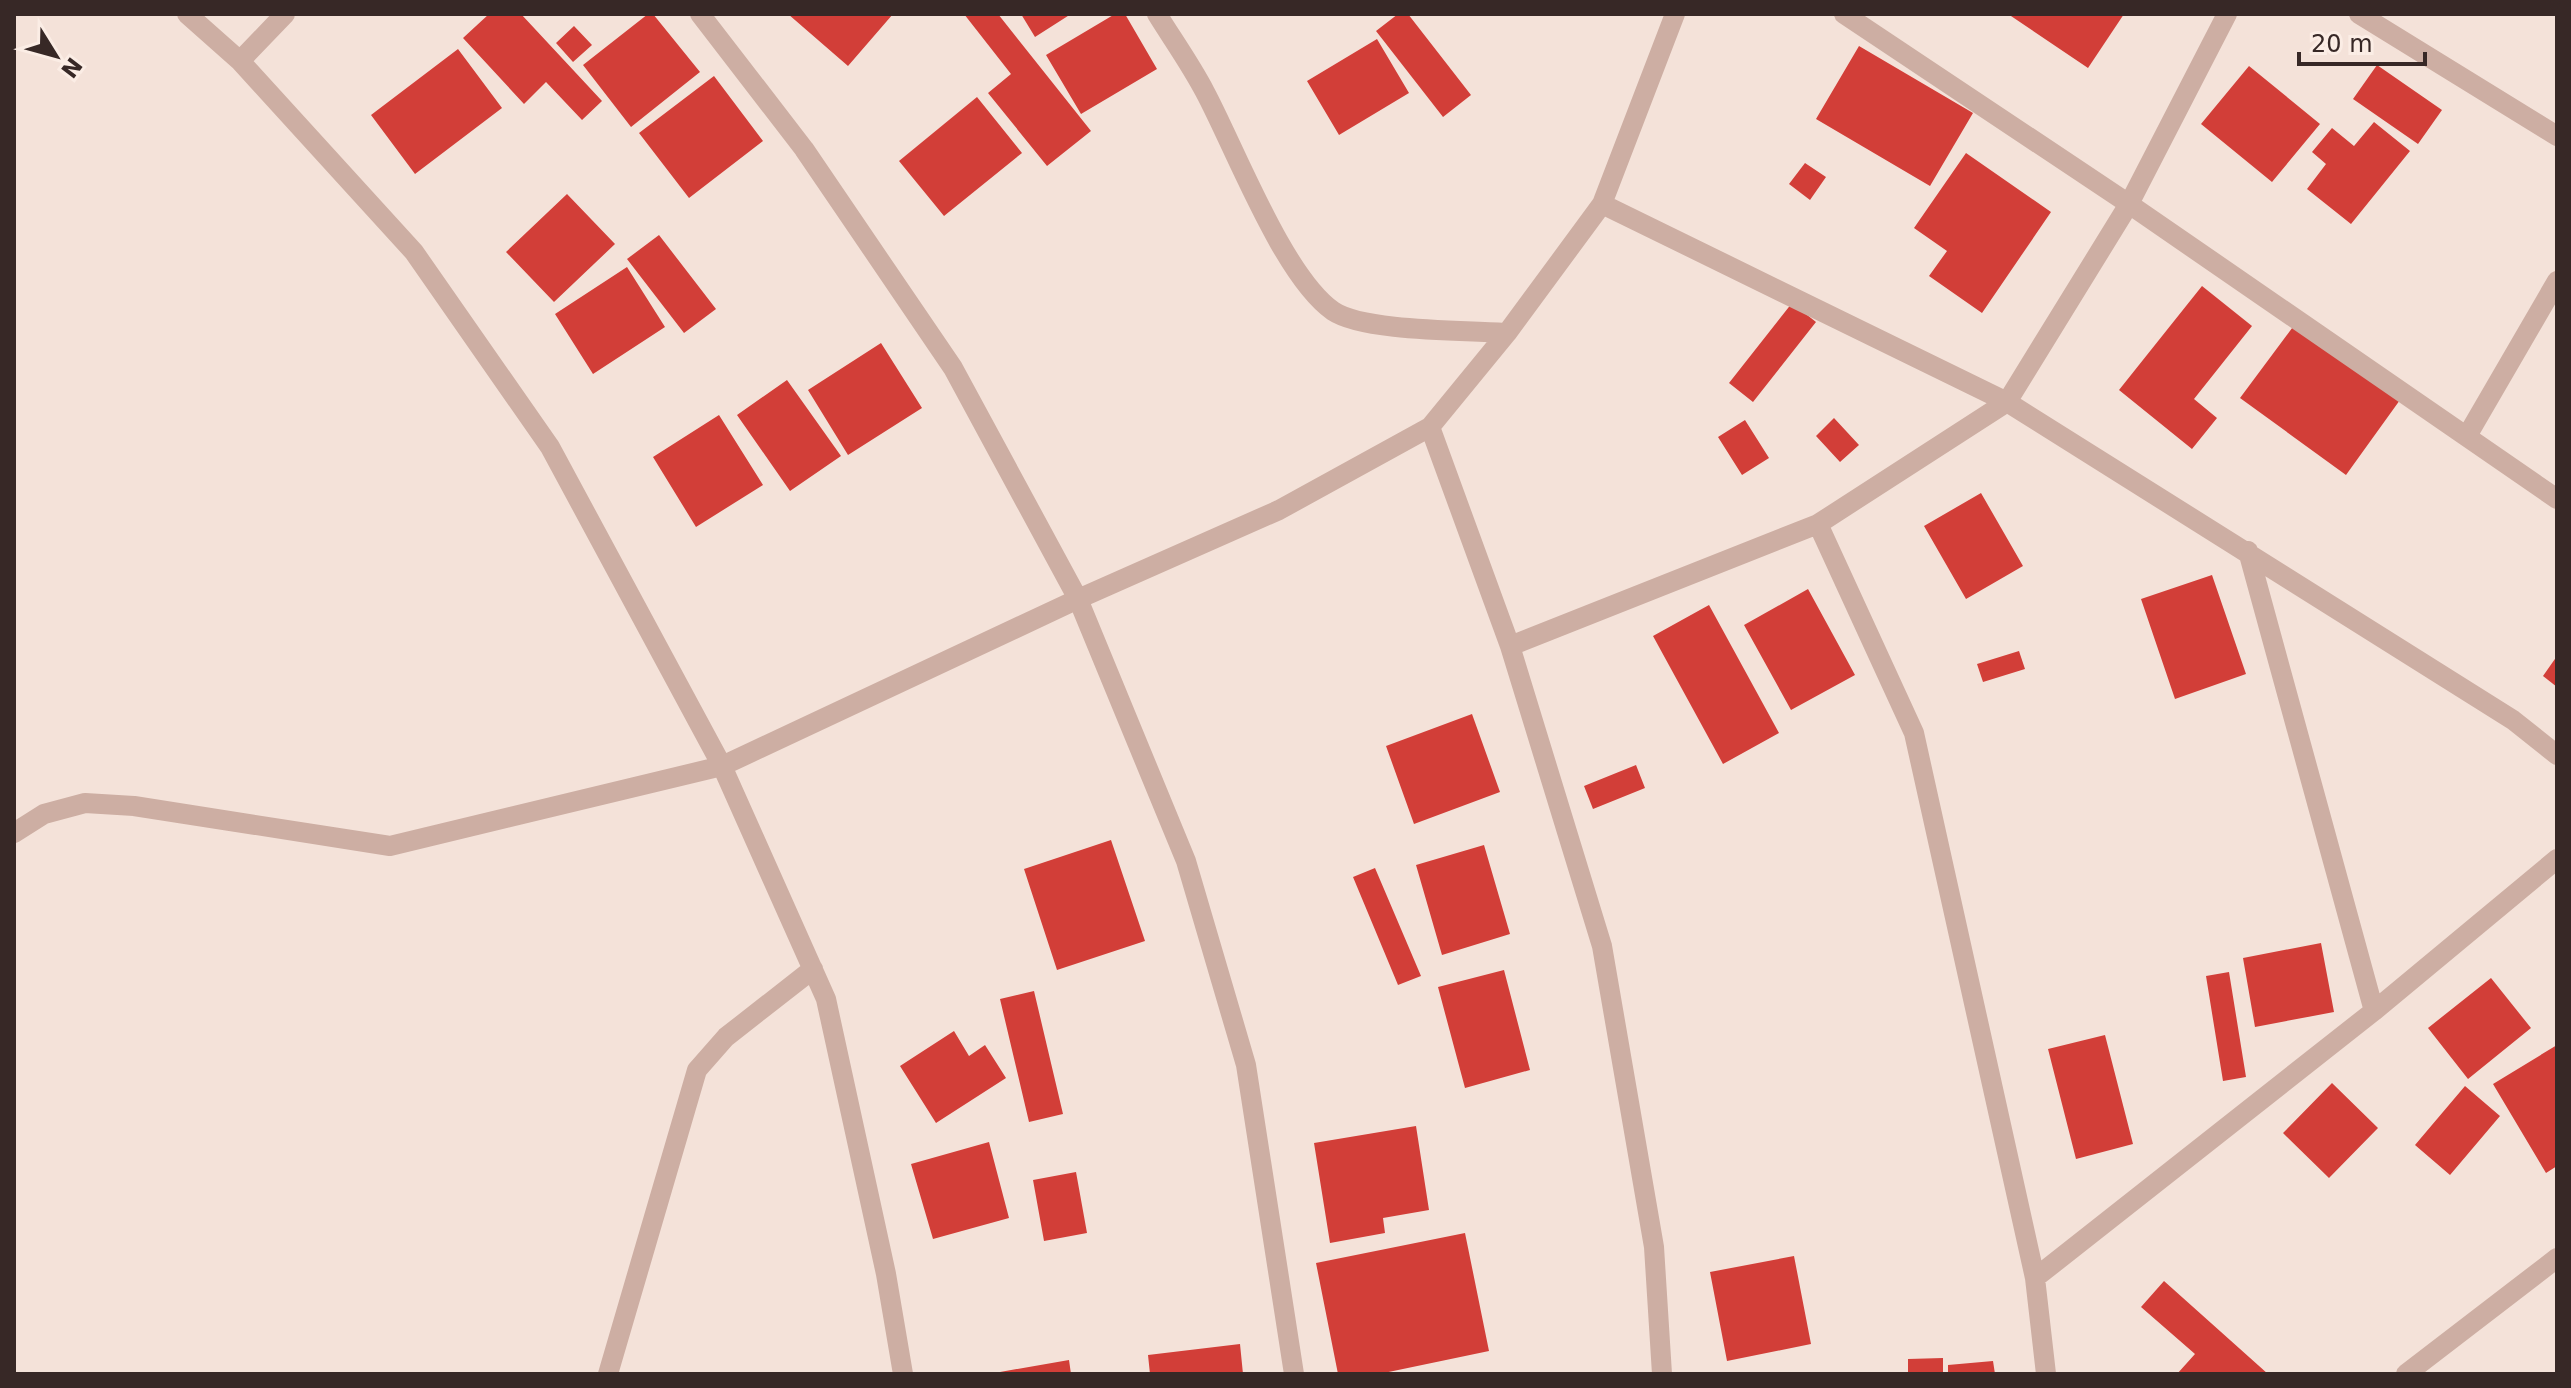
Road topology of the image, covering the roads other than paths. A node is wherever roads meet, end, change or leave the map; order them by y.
1 (187, 14) edge
2 (285, 14) edge
3 (700, 14) edge
4 (1157, 14) edge
5 (1675, 14) edge
6 (1844, 14) edge
7 (2227, 14) edge
8 (2359, 14) edge
9 (240, 61) junction
10 (2557, 136) edge
11 (1602, 204) junction
12 (2129, 204) junction
13 (2557, 281) edge
14 (1507, 333) junction
15 (2007, 402) junction
16 (1430, 427) junction
17 (2467, 436) junction
18 (2557, 499) edge
19 (1818, 524) junction
20 (2248, 551) junction
21 (1078, 599) junction
22 (1510, 646) junction
23 (2557, 755) edge
24 (722, 766) junction
25 (14, 833) edge
26 (2557, 859) edge
27 (813, 969) junction
28 (2374, 1011) junction
29 (2557, 1258) edge
30 (2035, 1278) junction
31 (608, 1374) edge
32 (903, 1374) edge
33 (1294, 1374) edge
34 (1662, 1374) edge
35 (2046, 1374) edge
36 (2406, 1374) edge

1 - 9 street
2 - 9 street
3 - 21 street
4 - 14 street
5 - 11 street
6 - 12 street
7 - 12 street
8 - 10 street
9 - 24 street
11 - 14 street
11 - 15 street
12 - 15 street
12 - 17 street
13 - 17 street
14 - 16 street
15 - 19 street
15 - 20 street
16 - 21 street
16 - 22 street
17 - 18 street
19 - 22 street
19 - 30 street
20 - 23 street
20 - 28 street
21 - 24 street
21 - 33 street
22 - 34 street
24 - 25 street
24 - 27 street
26 - 28 street
27 - 31 street
27 - 32 street
28 - 30 street
29 - 36 street
30 - 35 street

